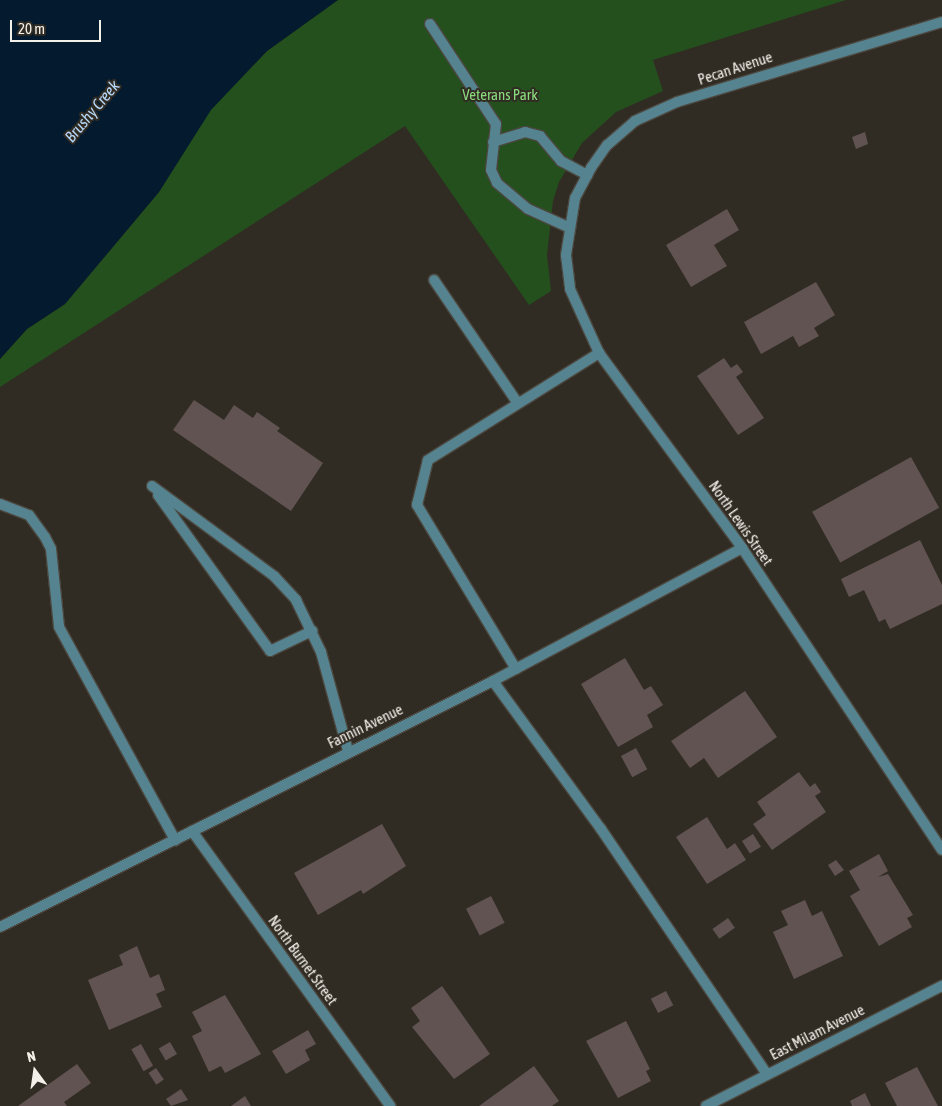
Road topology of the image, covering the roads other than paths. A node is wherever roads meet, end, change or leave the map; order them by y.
1 (942, 22) edge
2 (430, 24) dead end
3 (493, 142) junction
4 (587, 174) junction
5 (575, 198) joint
6 (570, 228) junction
7 (434, 280) dead end
8 (600, 353) junction
9 (516, 402) junction
10 (0, 504) edge
11 (742, 548) junction
12 (312, 630) junction
13 (516, 669) junction
14 (493, 681) junction
15 (348, 751) junction
16 (192, 831) junction
17 (175, 840) junction
18 (942, 850) edge
19 (0, 927) edge
20 (942, 986) edge
21 (767, 1074) junction
22 (390, 1106) edge
23 (706, 1106) edge

1 - 4 street, Pecan Avenue
2 - 3 street
3 - 4 street
3 - 6 street
4 - 5 street, Pecan Avenue
5 - 6 street, North Lewis Street
6 - 8 street, North Lewis Street
7 - 9 street
8 - 9 street
8 - 11 street, North Lewis Street
9 - 13 street
10 - 17 street
11 - 13 street, Fannin Avenue
11 - 18 street, North Lewis Street
12 - 12 street
12 - 15 street
13 - 14 street, Fannin Avenue
14 - 15 street, Fannin Avenue
14 - 21 street
15 - 16 street, Fannin Avenue
16 - 17 street, Fannin Avenue
16 - 22 street, North Burnet Street
17 - 19 street, Fannin Avenue
20 - 21 street, East Milam Avenue
21 - 23 street, East Milam Avenue

